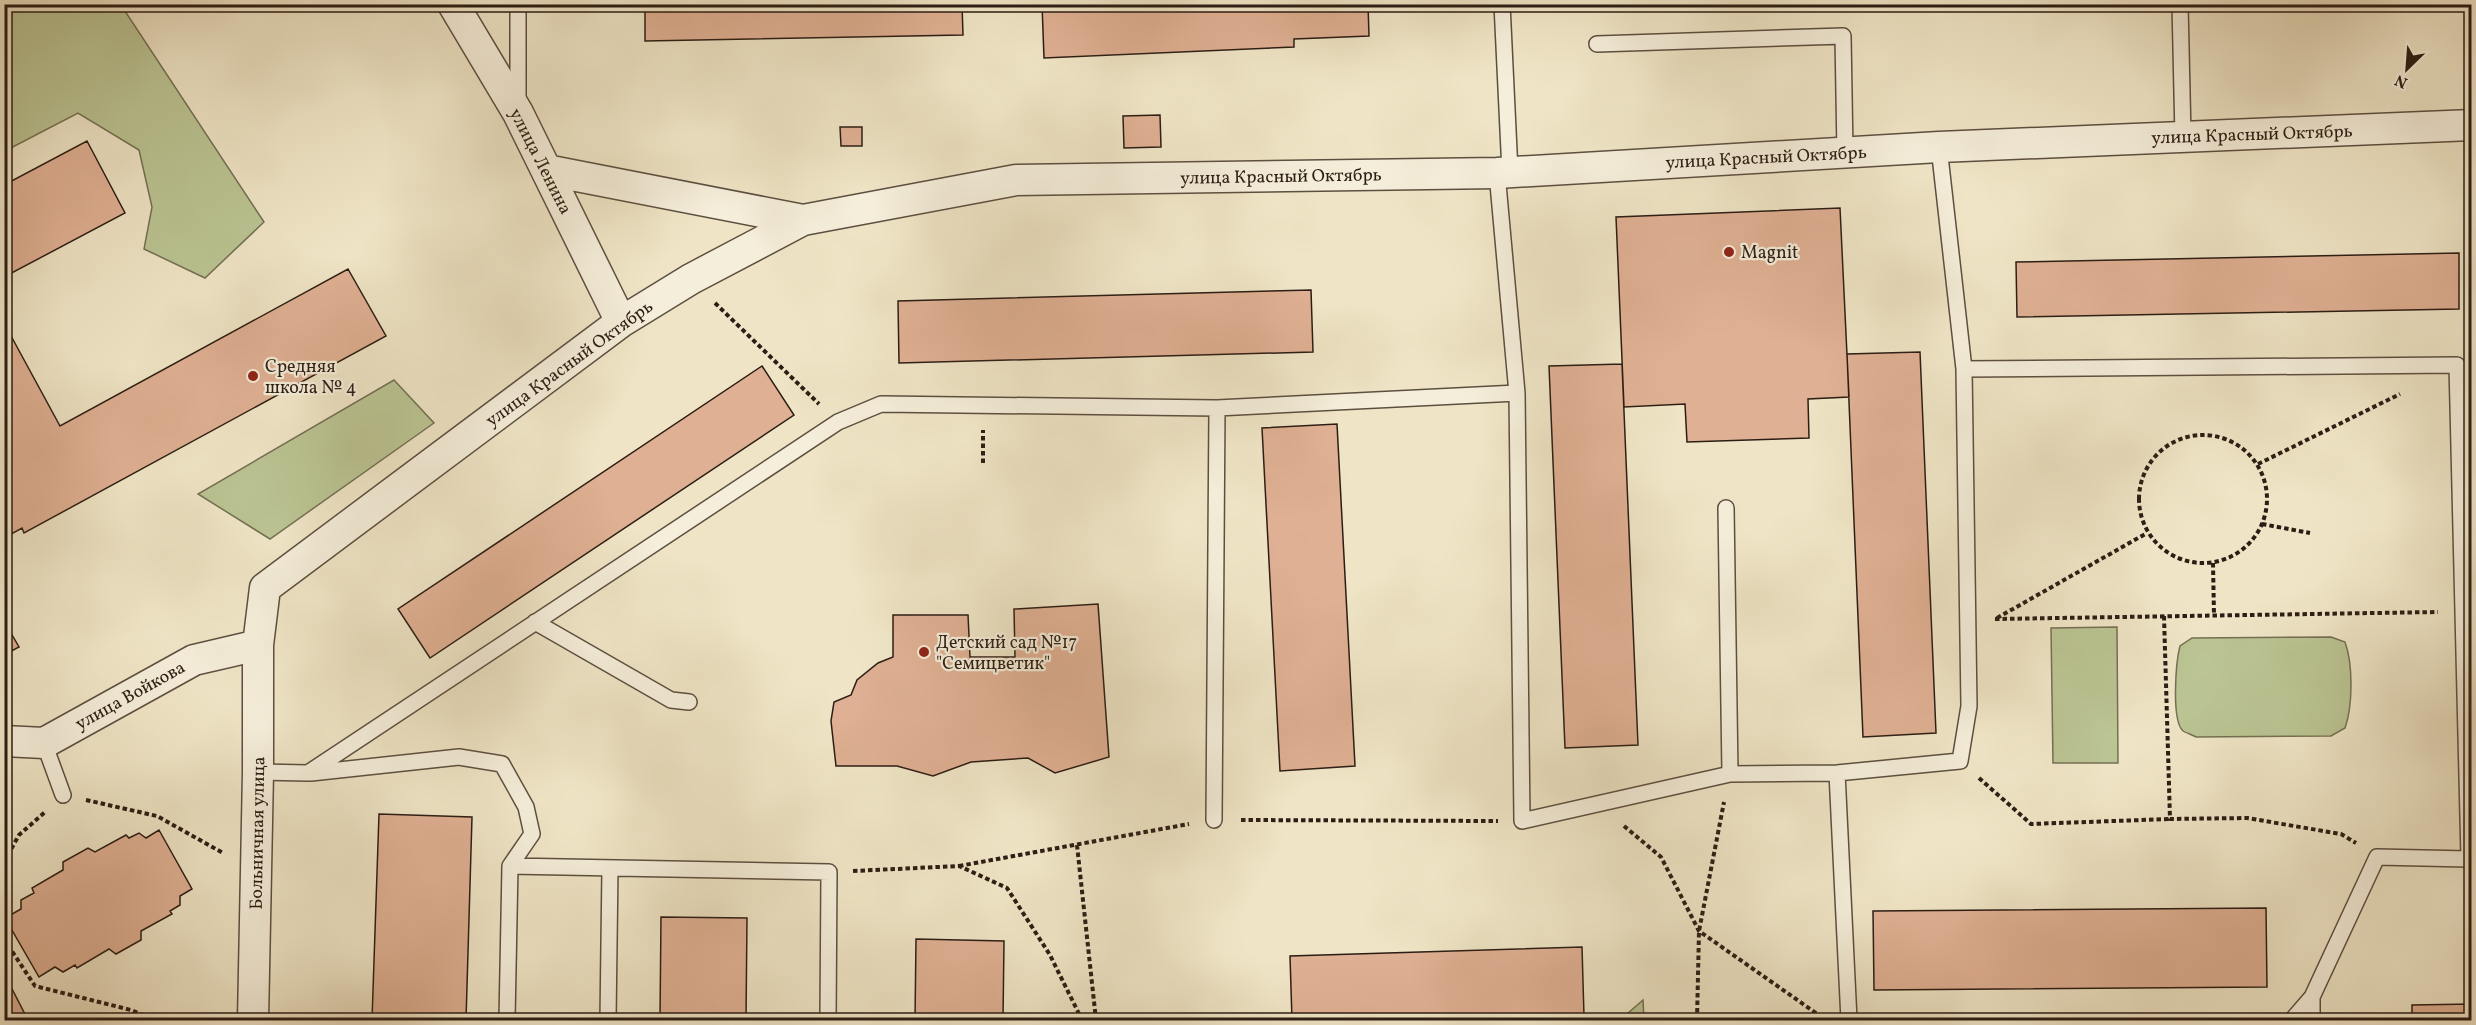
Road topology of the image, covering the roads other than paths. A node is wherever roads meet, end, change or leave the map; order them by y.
1 (453, 4) edge
2 (518, 4) edge
3 (1502, 4) edge
4 (2180, 4) edge
5 (1597, 44) dead end
6 (518, 113) junction
7 (2472, 125) edge
8 (2183, 137) junction
9 (1938, 147) junction
10 (1845, 153) junction
11 (546, 170) junction
12 (1504, 173) junction
13 (803, 220) junction
14 (621, 322) junction
15 (1964, 369) junction
16 (1517, 393) junction
17 (1216, 408) junction
18 (1726, 508) dead end
19 (535, 622) junction
20 (258, 645) junction
21 (689, 702) dead end
22 (4, 741) edge
23 (45, 743) junction
24 (258, 772) junction
25 (308, 773) junction
26 (1837, 773) junction
27 (1730, 774) junction
28 (63, 795) road end
29 (1214, 820) road end
30 (2470, 859) edge
31 (510, 866) junction
32 (610, 868) junction
33 (2312, 997) junction
34 (253, 1020) edge
35 (507, 1020) edge
36 (608, 1020) edge
37 (828, 1020) edge
38 (1849, 1020) edge
39 (2292, 1020) edge
40 (2312, 1020) edge

1 - 6 street, улица Ленина
2 - 6 lane
3 - 12 lane
4 - 8 lane
5 - 10 lane
6 - 11 street, улица Ленина
7 - 8 street, улица Красный Октябрь
8 - 9 street, улица Красный Октябрь
9 - 10 street, улица Красный Октябрь
9 - 15 lane
10 - 12 street, улица Красный Октябрь
11 - 13 street
11 - 14 street, улица Ленина
12 - 13 street, улица Красный Октябрь
12 - 16 lane
13 - 14 street, улица Красный Октябрь
14 - 20 street, улица Красный Октябрь
15 - 26 lane
15 - 30 lane
16 - 17 lane
16 - 27 lane
17 - 19 lane
17 - 29 lane
18 - 27 lane
19 - 21 lane
19 - 25 lane
20 - 23 street, улица Войкова
20 - 24 street, Больничная улица
22 - 23 street
23 - 28 lane
24 - 25 lane
24 - 34 street, Больничная улица
25 - 31 lane
26 - 27 lane
26 - 38 lane
30 - 33 lane
31 - 32 lane
31 - 35 lane
32 - 36 lane
32 - 37 lane
33 - 39 lane
33 - 40 lane

